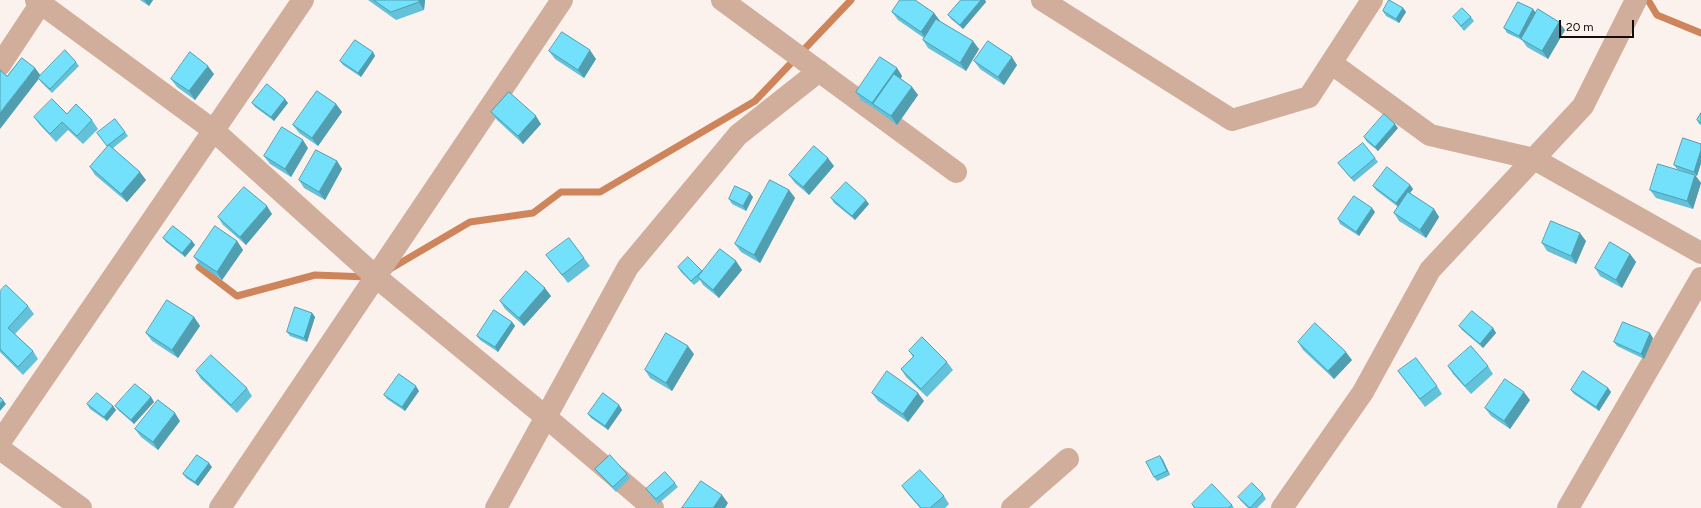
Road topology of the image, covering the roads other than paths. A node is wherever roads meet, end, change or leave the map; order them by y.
1 (303, 0) edge
2 (562, 0) edge
3 (722, 0) edge
4 (1042, 0) edge
5 (1372, 0) edge
6 (1636, 0) edge
7 (40, 1) edge
8 (805, 61) junction
9 (1331, 63) junction
10 (0, 65) edge
11 (213, 130) junction
12 (1534, 158) junction
13 (956, 172) dead end
14 (1701, 253) edge
15 (376, 277) junction
16 (1701, 278) edge
17 (547, 418) junction
18 (0, 442) edge
19 (0, 449) edge
20 (1068, 459) dead end
21 (81, 508) edge
22 (220, 508) edge
23 (496, 508) edge
24 (653, 508) edge
25 (1012, 508) edge
26 (1282, 508) edge
27 (1568, 508) edge

1 - 11 street
2 - 15 street
3 - 8 street
4 - 9 street
5 - 9 street
6 - 12 street
7 - 10 street
7 - 11 street
8 - 13 street
8 - 17 street
9 - 12 street
11 - 15 street
11 - 18 street
12 - 14 street
12 - 26 street
15 - 17 street
15 - 22 street
16 - 27 street
17 - 23 street
17 - 24 street
19 - 21 street
20 - 25 street

